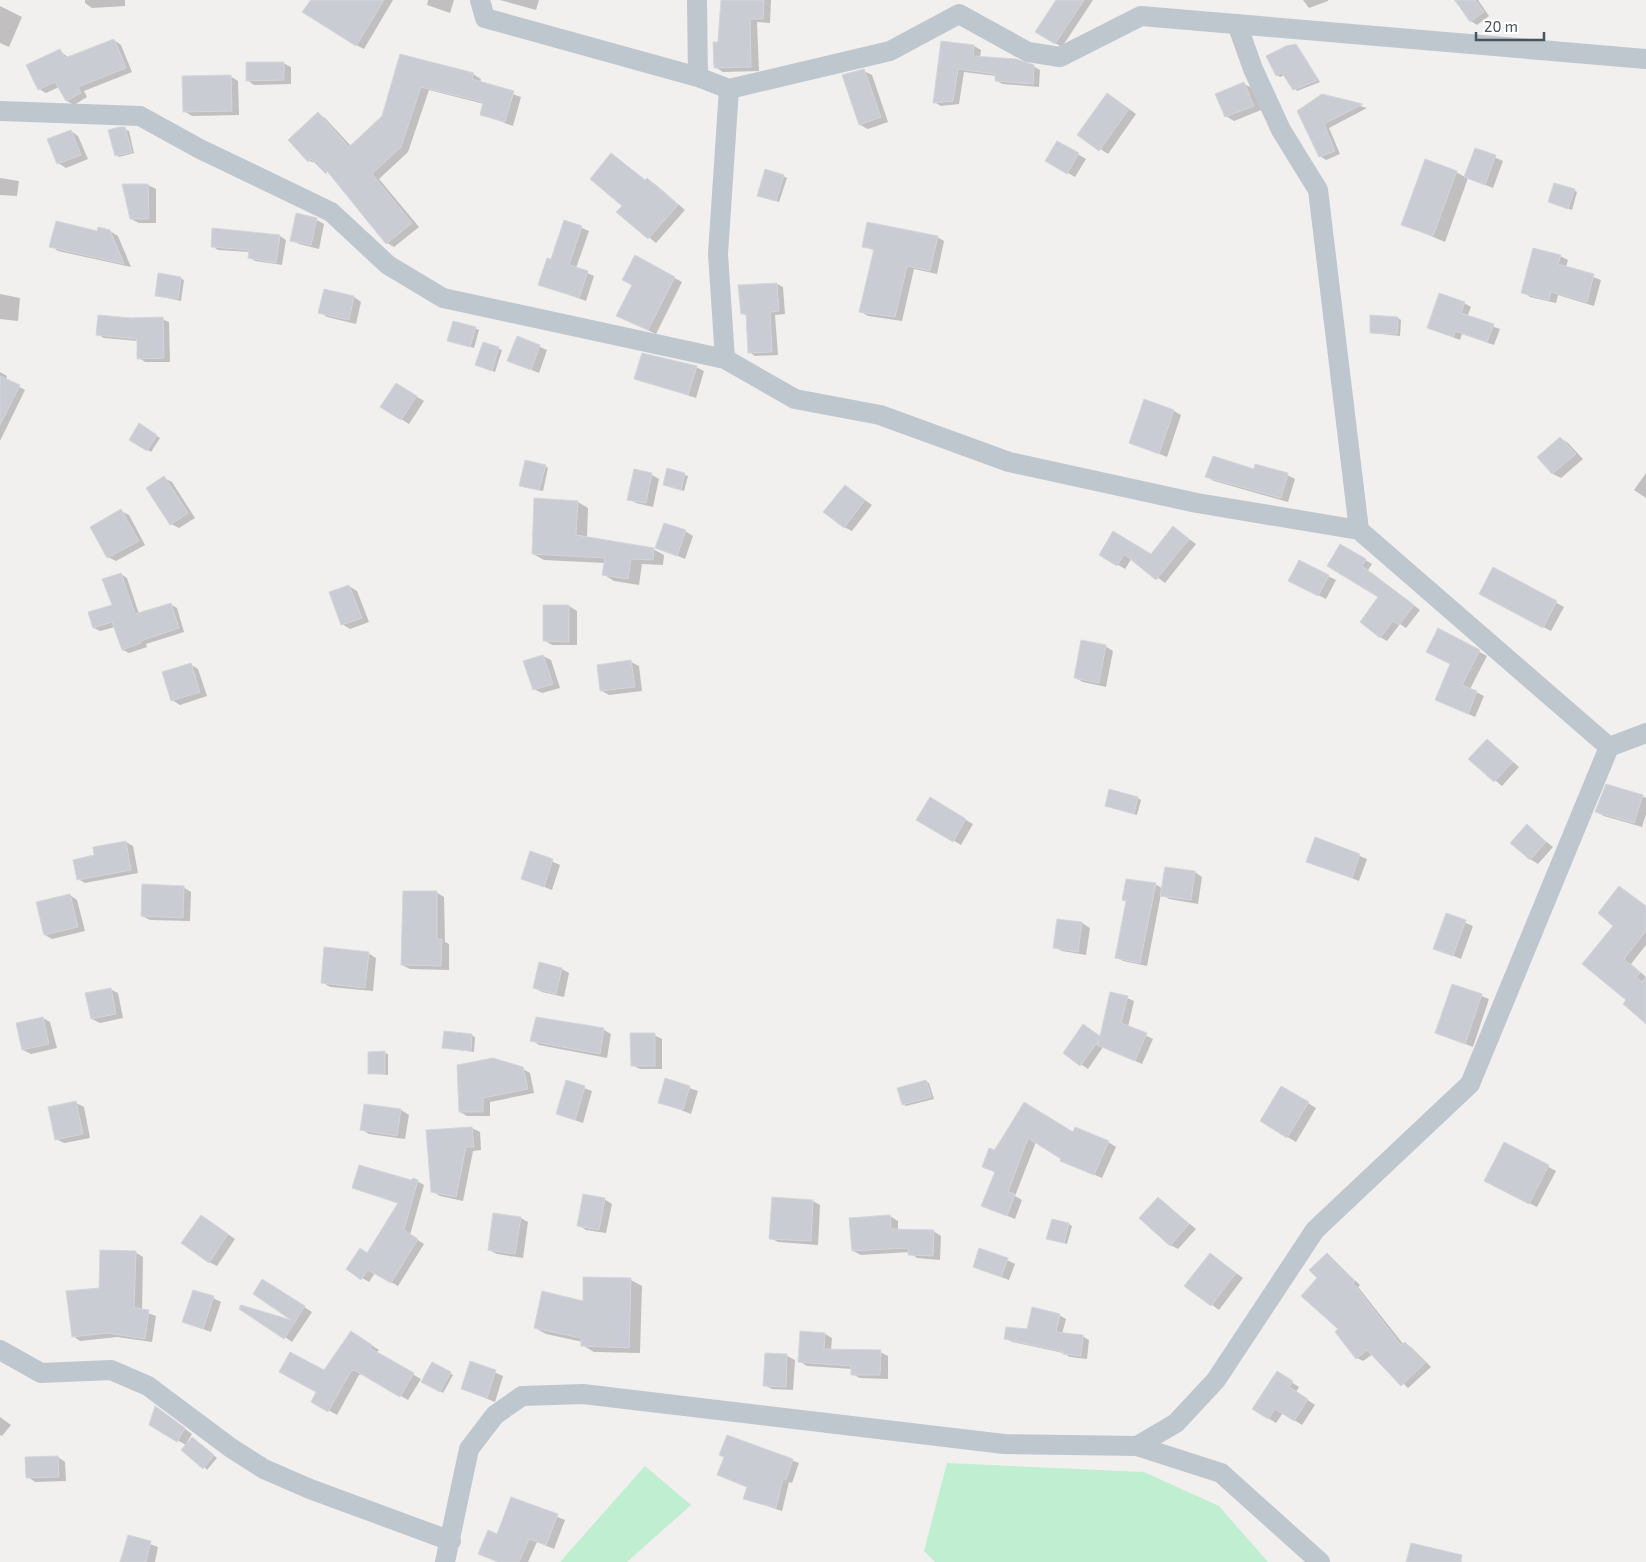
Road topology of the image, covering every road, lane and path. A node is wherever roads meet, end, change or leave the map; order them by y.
1 (480, 0) edge
2 (697, 0) edge
3 (1237, 24) junction
4 (1646, 58) edge
5 (698, 77) junction
6 (729, 89) junction
7 (0, 111) edge
8 (725, 359) junction
9 (1359, 530) junction
10 (1646, 733) edge
11 (1609, 747) junction
12 (0, 1350) edge
13 (1137, 1446) junction
14 (451, 1541) junction
15 (445, 1562) edge
16 (1320, 1562) edge

1 - 5 street
2 - 5 street
3 - 4 street
3 - 6 street
3 - 9 street
5 - 6 street
6 - 8 street
7 - 8 street
8 - 9 street
9 - 11 street
10 - 11 street
11 - 13 street
12 - 14 street
13 - 14 street
13 - 16 street
14 - 15 street

